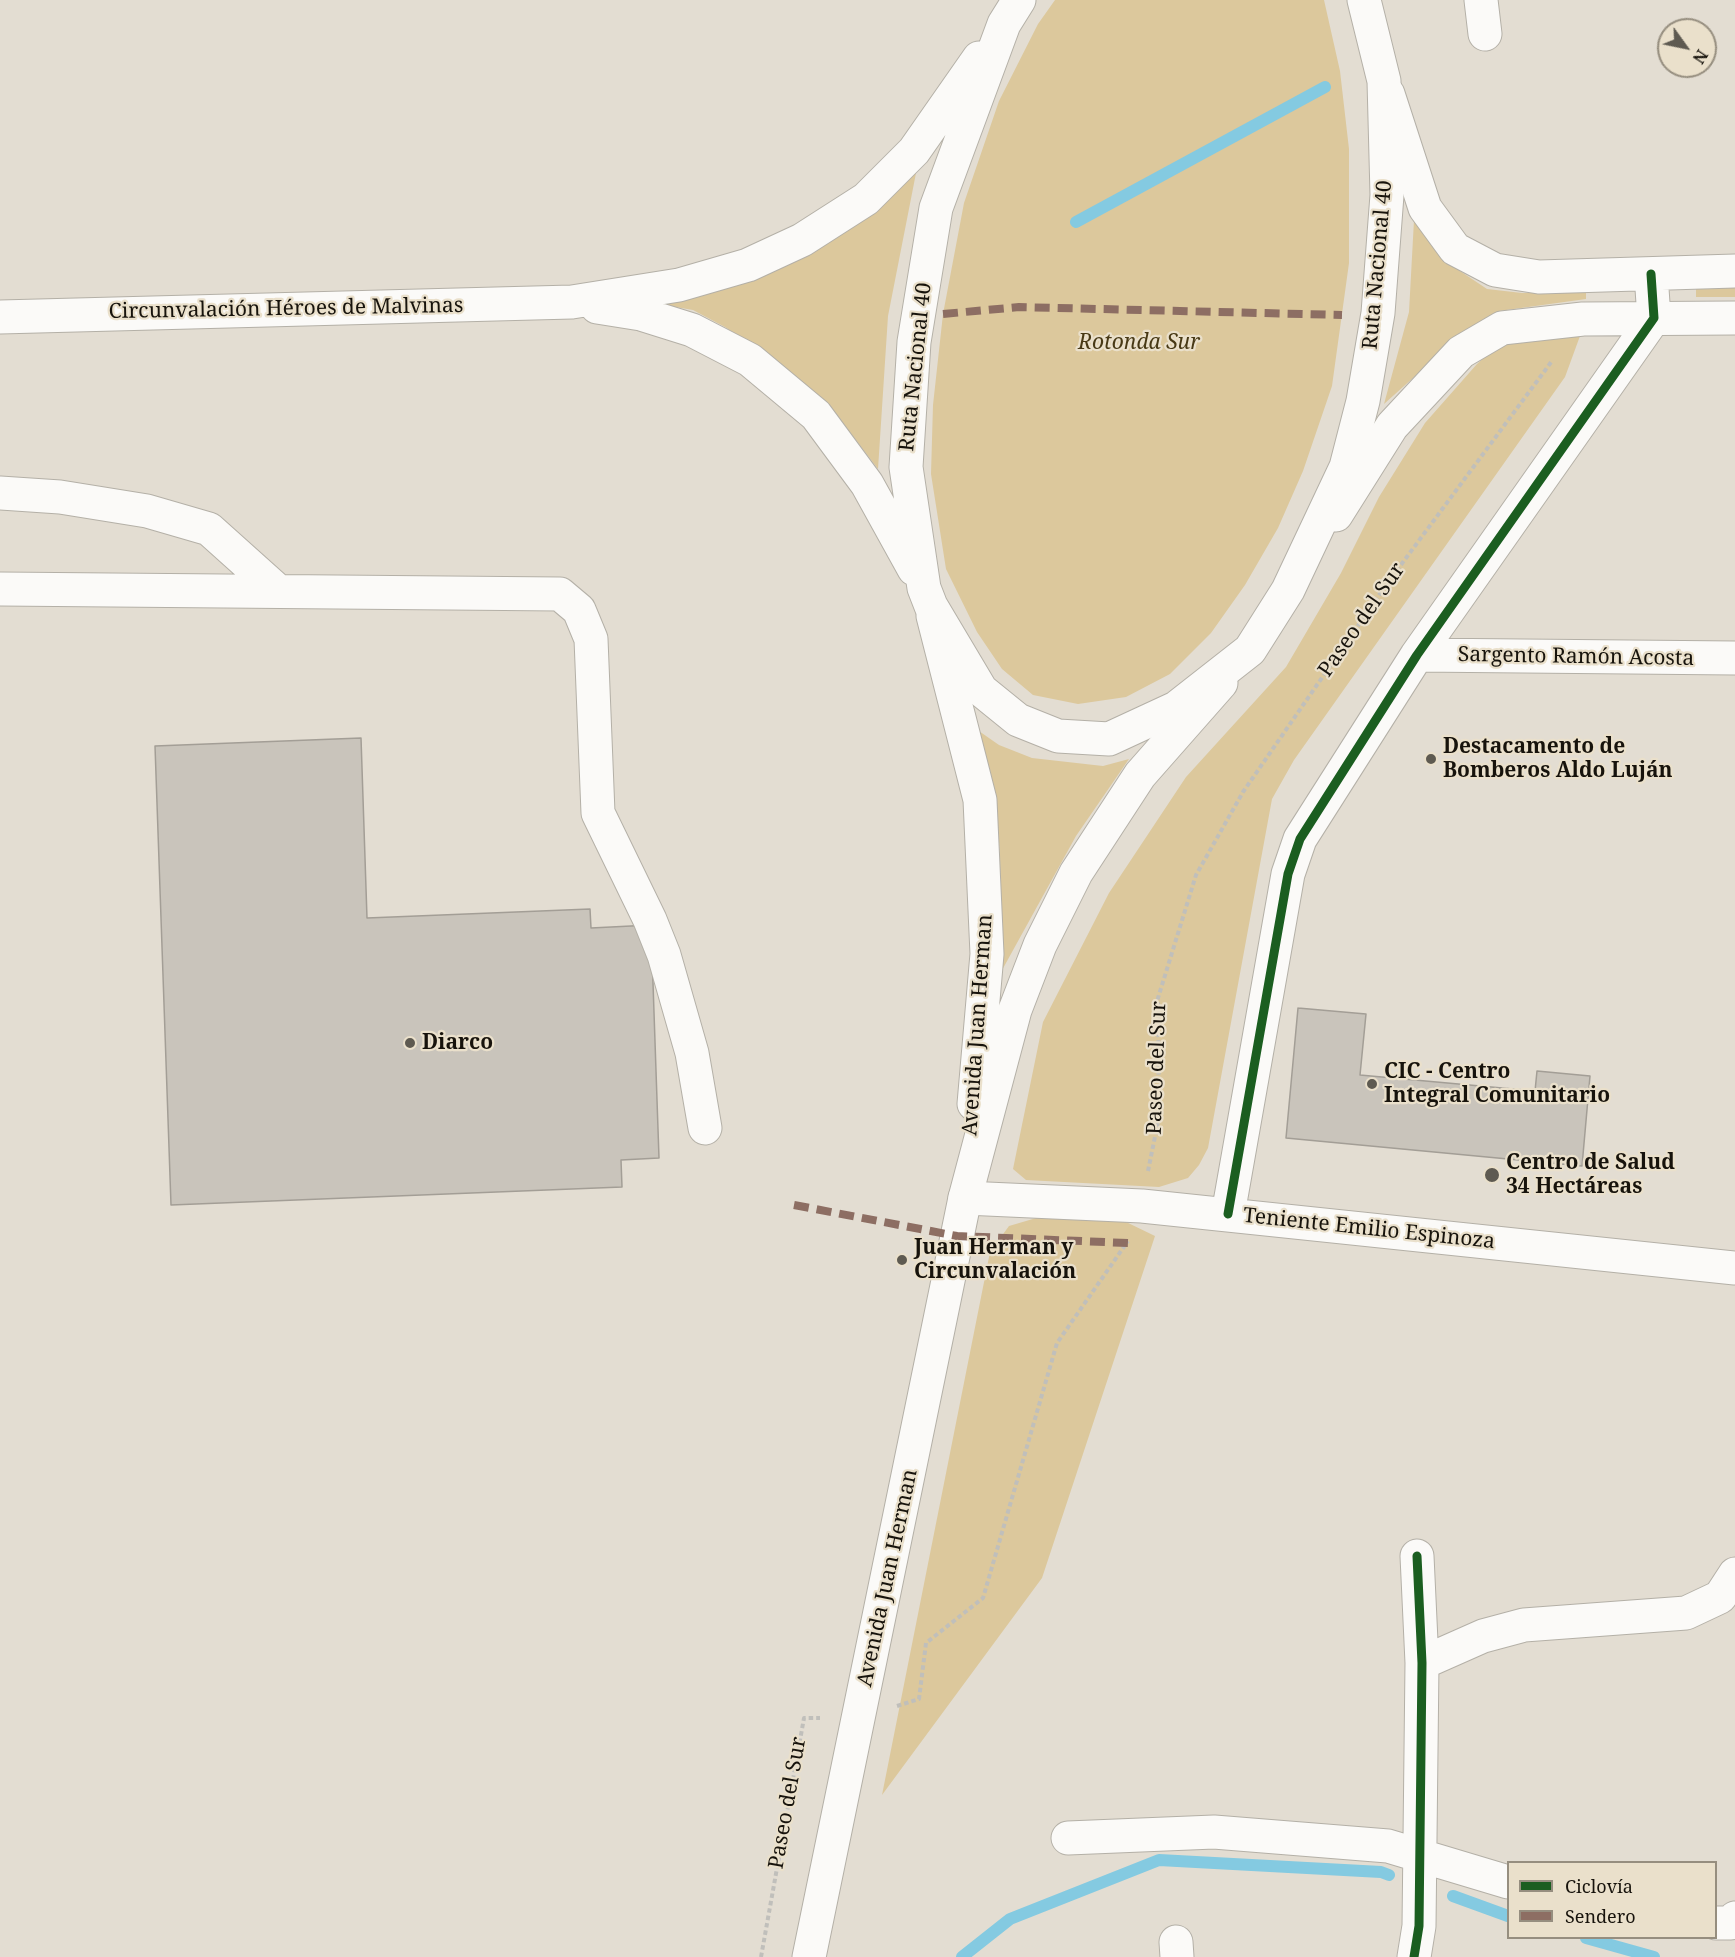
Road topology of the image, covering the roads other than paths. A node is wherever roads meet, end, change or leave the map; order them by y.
1 (1356, 0) edge
2 (1364, 0) edge
3 (1482, 0) edge
4 (1011, 12) edge
5 (1485, 34) dead end
6 (1373, 43) junction
7 (1383, 81) junction
8 (1735, 271) edge
9 (1651, 274) junction
10 (572, 302) junction
11 (0, 316) edge
12 (1654, 318) junction
13 (1735, 318) edge
14 (0, 494) edge
15 (0, 589) edge
16 (278, 590) junction
17 (1288, 590) junction
18 (928, 597) junction
19 (1250, 650) junction
20 (1417, 656) junction
21 (1735, 658) edge
22 (705, 1128) dead end
23 (965, 1198) junction
24 (1228, 1214) junction
25 (1735, 1268) edge
26 (1417, 1556) dead end
27 (1735, 1575) edge
28 (1422, 1663) junction
29 (1068, 1838) dead end
30 (1420, 1856) junction
31 (1507, 1881) edge
32 (1735, 1918) edge
33 (1717, 1923) edge
34 (808, 1957) edge
35 (1414, 1957) edge

1 - 6 main road, Ruta Nacional 40
2 - 6 main road, Ruta Nacional 40
3 - 5 main road
4 - 10 main road, Circunvalación Héroes de Malvinas
4 - 18 main road, Ruta Nacional 40
6 - 7 main road, Ruta Nacional 40
7 - 9 main road
7 - 17 main road, Ruta Nacional 40
8 - 9 main road
9 - 12 main road
10 - 11 main road, Circunvalación Héroes de Malvinas
10 - 18 main road, Circunvalación Héroes de Malvinas
12 - 13 main road
12 - 17 main road
12 - 20 main road
14 - 16 main road
15 - 16 main road
16 - 22 main road
17 - 19 main road, Ruta Nacional 40
18 - 19 main road, Ruta Nacional 40
18 - 23 main road, Avenida Juan Herman
19 - 23 main road, Avenida Juan Herman
20 - 21 main road, Sargento Ramón Acosta
20 - 24 main road
23 - 24 main road, Teniente Emilio Espinoza
23 - 34 main road, Avenida Juan Herman
24 - 25 main road, Teniente Emilio Espinoza
26 - 28 main road
27 - 28 main road
28 - 30 main road
29 - 30 main road
30 - 31 main road
30 - 35 main road
32 - 33 main road

